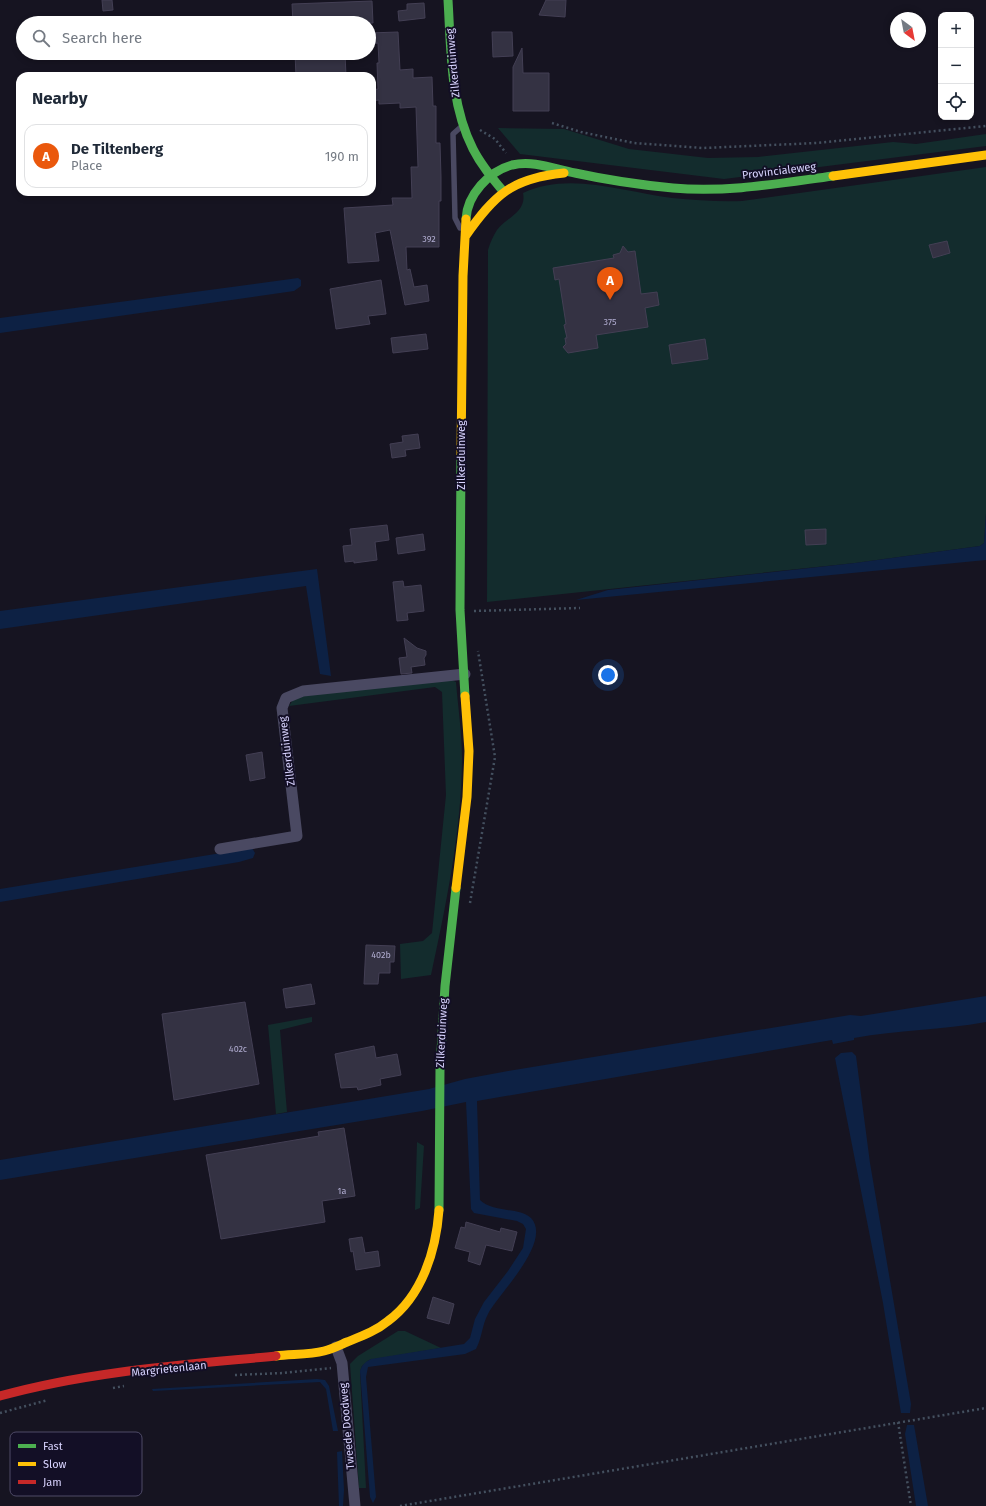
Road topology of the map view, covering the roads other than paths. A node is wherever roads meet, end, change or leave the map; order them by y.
1 (448, 0) edge
2 (463, 125) junction
3 (986, 155) edge
4 (498, 172) junction
5 (574, 173) junction
6 (489, 178) junction
7 (503, 191) junction
8 (465, 237) junction
9 (465, 674) junction
10 (220, 848) dead end
11 (336, 1347) junction
12 (0, 1396) edge
13 (355, 1506) edge

1 - 2 main road, Zilkerduinweg
2 - 4 main road, Zilkerduinweg
2 - 6 main road, Zilkerduinweg
2 - 8 lane
3 - 5 main road, Provincialeweg
4 - 5 main road, Provincialeweg
4 - 6 main road, Provincialeweg
4 - 7 main road, Zilkerduinweg
5 - 7 main road, Provincialeweg
6 - 7 main road, Zilkerduinweg
6 - 8 main road, Zilkerduinweg
7 - 8 main road
8 - 9 main road, Zilkerduinweg
9 - 10 street, Zilkerduinweg
9 - 11 main road, Zilkerduinweg
11 - 12 main road, Margrietenlaan
11 - 13 street, Tweede Doodweg

